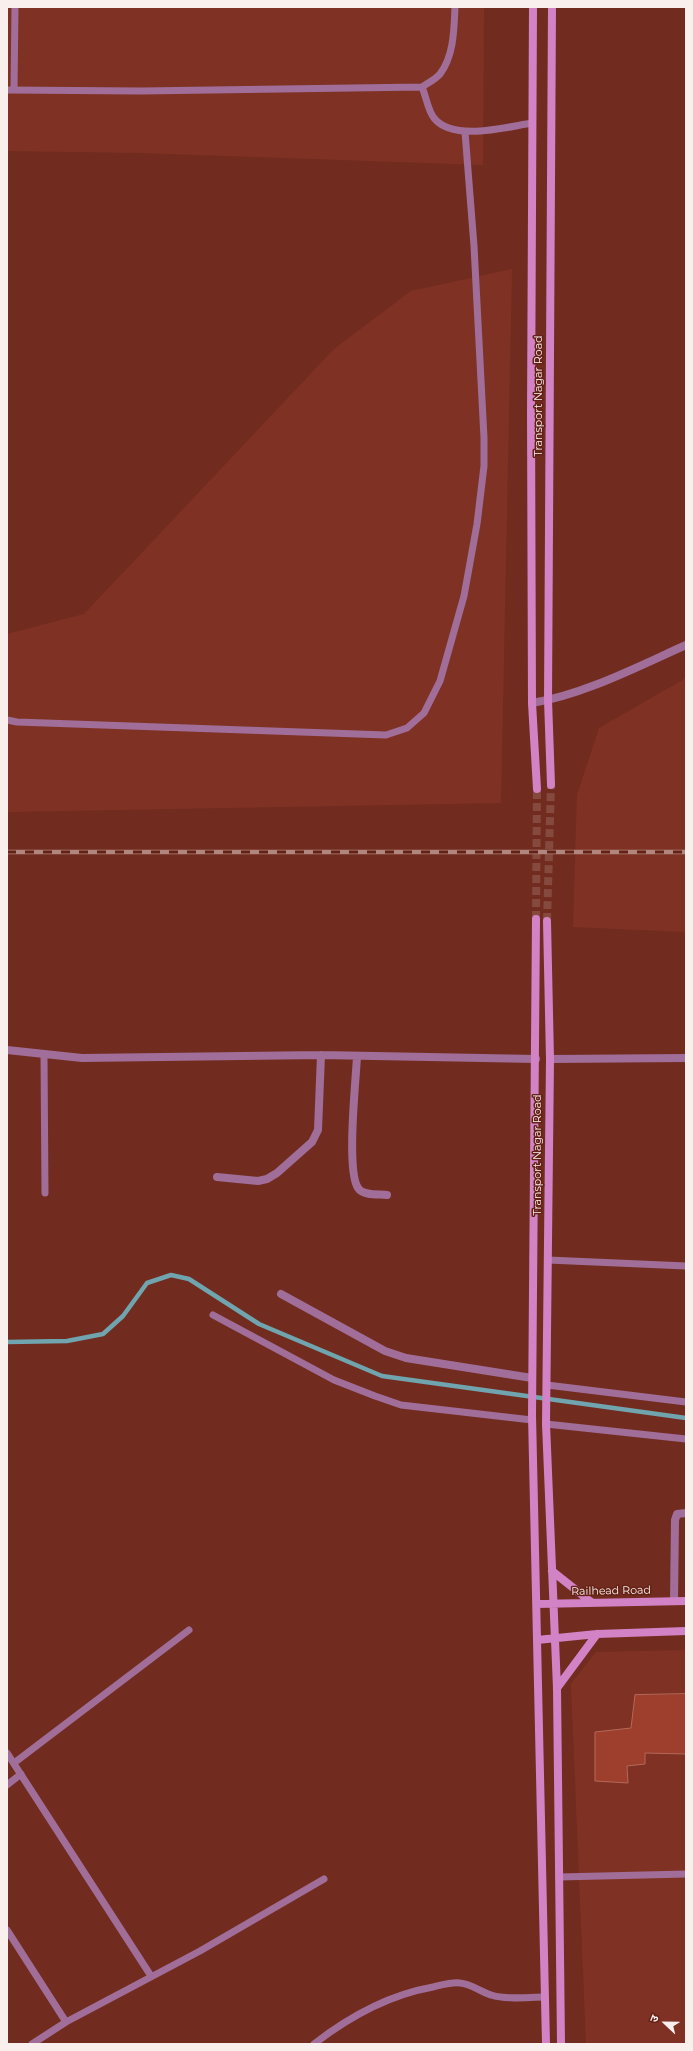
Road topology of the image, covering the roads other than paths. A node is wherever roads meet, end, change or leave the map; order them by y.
1 (15, 7) edge
2 (455, 7) edge
3 (533, 7) edge
4 (552, 7) edge
5 (422, 87) junction
6 (10, 90) edge
7 (532, 123) junction
8 (465, 132) junction
9 (686, 645) edge
10 (548, 700) junction
11 (532, 703) junction
12 (7, 720) edge
13 (551, 785) tunnel mouth
14 (537, 789) tunnel mouth
15 (536, 919) tunnel mouth
16 (547, 921) tunnel mouth
17 (7, 1050) edge
18 (44, 1055) junction
19 (321, 1055) junction
20 (357, 1056) junction
21 (686, 1058) edge
22 (536, 1059) junction
23 (550, 1059) junction
24 (217, 1177) dead end
25 (45, 1193) dead end
26 (387, 1195) dead end
27 (548, 1260) junction
28 (686, 1266) edge
29 (281, 1294) dead end
30 (213, 1315) dead end
31 (532, 1378) junction
32 (547, 1387) junction
33 (686, 1402) edge
34 (532, 1418) junction
35 (547, 1421) junction
36 (686, 1439) edge
37 (686, 1514) edge
38 (552, 1571) junction
39 (686, 1600) edge
40 (674, 1601) junction
41 (591, 1602) junction
42 (554, 1603) junction
43 (537, 1604) junction
44 (189, 1630) dead end
45 (686, 1631) edge
46 (597, 1634) junction
47 (555, 1638) junction
48 (538, 1640) junction
49 (557, 1688) junction
50 (7, 1753) edge
51 (14, 1763) junction
52 (21, 1774) junction
53 (7, 1785) edge
54 (686, 1874) edge
55 (559, 1877) junction
56 (324, 1879) dead end
57 (7, 1930) edge
58 (151, 1976) junction
59 (545, 1997) junction
60 (66, 2022) junction
61 (32, 2044) edge
62 (314, 2044) edge
63 (546, 2044) edge
64 (561, 2044) edge

1 - 6 lane
2 - 5 lane
3 - 7 main road, Transport Nagar Road
4 - 10 main road, Transport Nagar Road
5 - 6 lane
5 - 8 lane
7 - 8 lane
7 - 11 main road, Transport Nagar Road
8 - 12 lane
9 - 10 street
10 - 11 street
10 - 13 main road, Transport Nagar Road
11 - 14 main road, Transport Nagar Road
15 - 22 main road
16 - 23 main road, Transport Nagar Road
17 - 18 street
18 - 19 street
18 - 25 lane
19 - 20 street
19 - 24 street
20 - 22 street
20 - 26 street
21 - 23 street
22 - 31 main road
23 - 27 main road, Transport Nagar Road
27 - 28 lane
27 - 32 main road, Transport Nagar Road
29 - 31 street
30 - 34 lane
31 - 34 main road
32 - 33 lane
32 - 35 main road, Transport Nagar Road
34 - 43 main road
35 - 36 lane
35 - 38 main road, Transport Nagar Road
37 - 40 street
38 - 41 main road
38 - 42 main road, Transport Nagar Road
39 - 40 main road, Railhead Road
40 - 41 main road, Railhead Road
41 - 42 main road, Railhead Road
42 - 43 main road, Railhead Road
42 - 47 main road, Transport Nagar Road
43 - 48 main road
44 - 51 lane
45 - 46 main road
46 - 47 main road
46 - 49 main road
47 - 48 main road
47 - 49 main road, Transport Nagar Road
48 - 59 main road
49 - 55 main road, Transport Nagar Road
50 - 51 lane
51 - 52 lane
52 - 53 lane
52 - 58 lane
54 - 55 lane
55 - 64 main road
56 - 58 lane
57 - 60 lane
58 - 60 lane
59 - 62 lane
59 - 63 main road
60 - 61 lane

